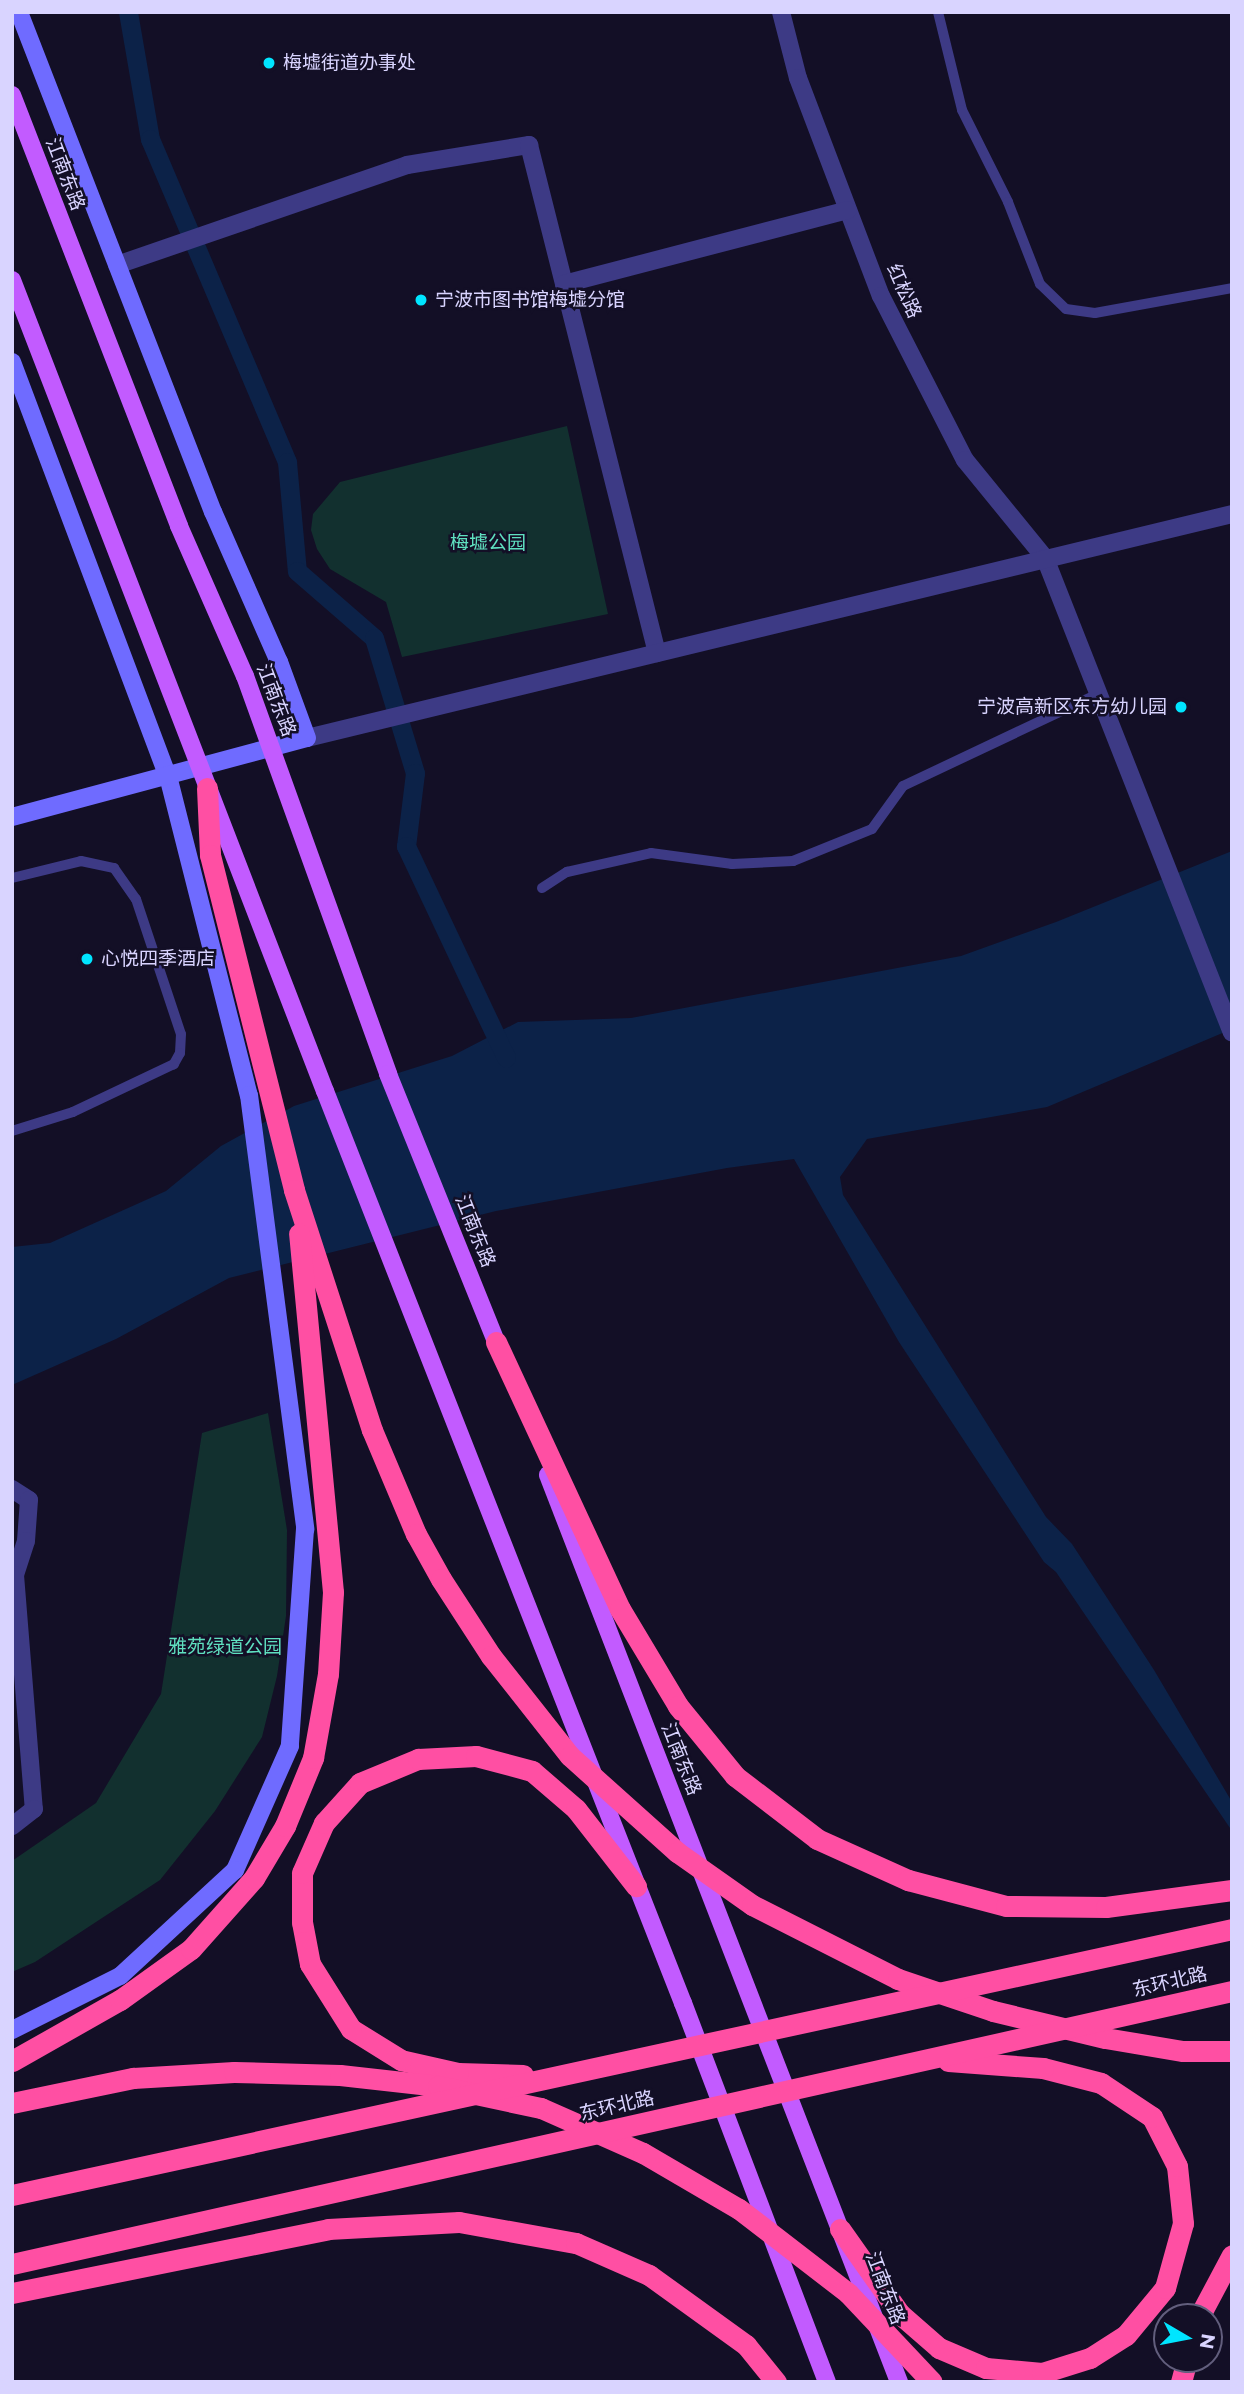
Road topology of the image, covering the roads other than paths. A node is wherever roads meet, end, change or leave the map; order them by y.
1 (19, 12) edge
2 (781, 12) edge
3 (938, 12) edge
4 (12, 95) edge
5 (848, 210) junction
6 (117, 265) junction
7 (12, 280) edge
8 (564, 284) junction
9 (1232, 288) edge
10 (12, 362) edge
11 (1232, 514) edge
12 (1045, 558) junction
13 (657, 653) junction
14 (1098, 694) junction
15 (306, 738) junction
16 (271, 747) junction
17 (169, 776) junction
18 (203, 778) junction
19 (12, 817) edge
20 (12, 878) edge
21 (542, 888) dead end
22 (1232, 1033) edge
23 (12, 1131) edge
24 (313, 1277) junction
25 (496, 1342) junction
26 (12, 1489) edge
27 (12, 1826) edge
28 (636, 1886) junction
29 (1232, 1890) edge
30 (1232, 1928) edge
31 (1232, 1992) edge
32 (12, 2030) edge
33 (1232, 2051) edge
34 (926, 2060) junction
35 (12, 2061) edge
36 (556, 2076) junction
37 (12, 2103) edge
38 (12, 2196) edge
39 (840, 2229) junction
40 (1232, 2255) edge
41 (13, 2264) edge
42 (12, 2293) edge
43 (1206, 2303) edge
44 (776, 2382) edge
45 (827, 2382) edge
46 (899, 2382) edge
47 (932, 2382) edge

1 - 6 main road
2 - 5 street, 红松路
3 - 9 lane
4 - 16 main road, 江南东路
5 - 8 street
5 - 12 street, 红松路
6 - 8 street
6 - 15 main road
7 - 18 main road
8 - 13 street
10 - 17 main road
11 - 12 street
12 - 13 street
12 - 14 street, 红松路
13 - 15 street
14 - 21 lane
14 - 22 street, 红松路
15 - 16 main road
16 - 18 main road
16 - 25 main road, 江南东路
17 - 18 main road
17 - 19 main road
17 - 32 main road
18 - 24 highway
18 - 28 main road
20 - 23 lane
24 - 33 highway
24 - 35 highway
25 - 29 highway
25 - 39 main road, 江南东路
26 - 27 street
28 - 36 highway
28 - 45 main road
30 - 36 highway, 东环北路
31 - 34 highway, 东环北路
34 - 39 highway
34 - 41 highway, 东环北路
36 - 38 highway, 东环北路
37 - 47 highway
39 - 46 main road, 江南东路
40 - 43 highway
42 - 44 highway

